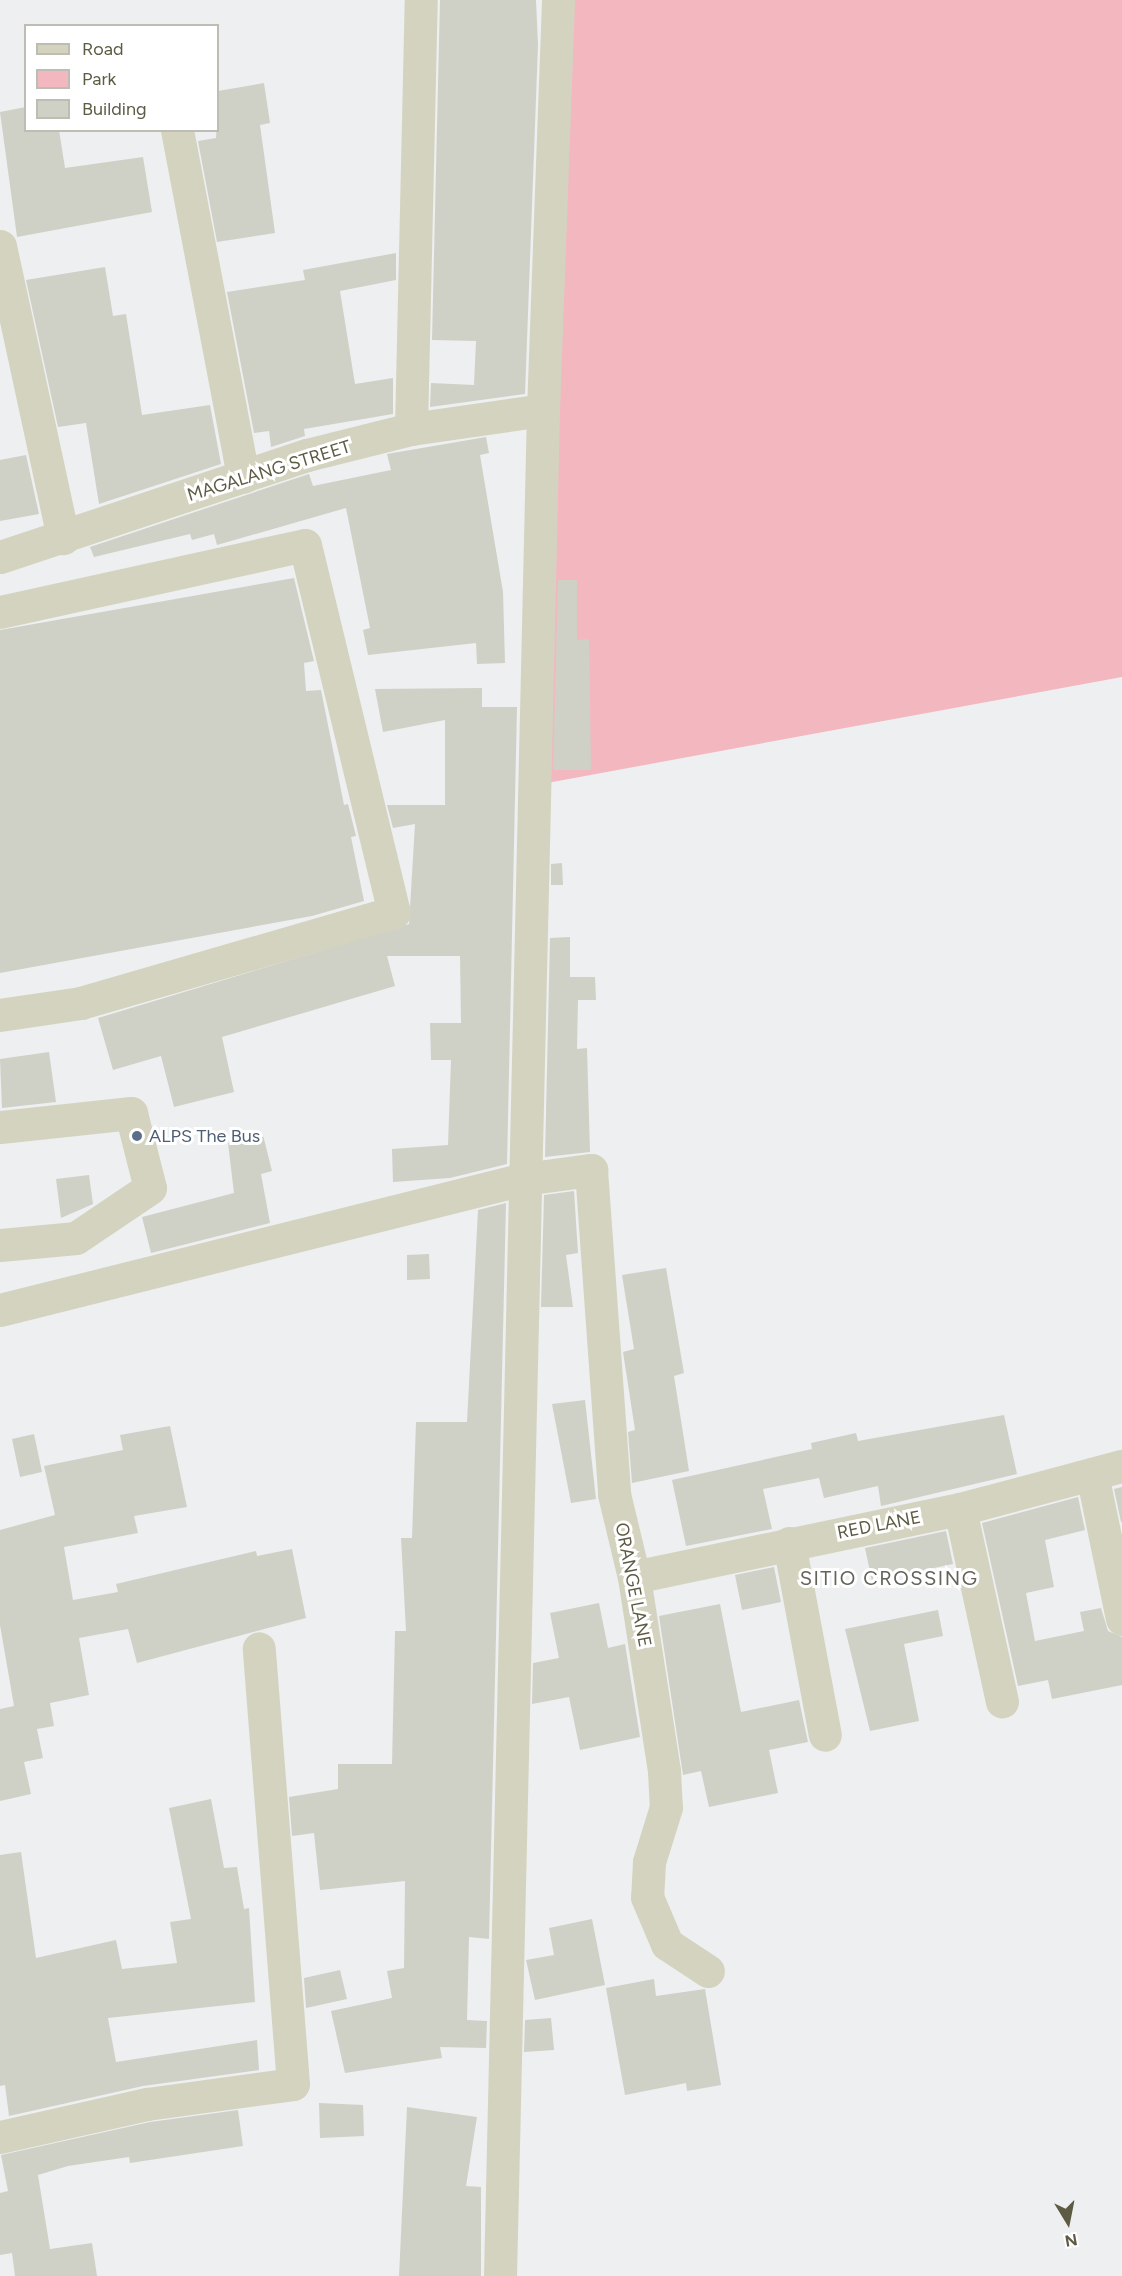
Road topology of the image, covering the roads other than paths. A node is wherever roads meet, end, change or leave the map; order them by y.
1 (421, 0) edge
2 (558, 0) edge
3 (177, 132) edge
4 (0, 246) edge
5 (543, 410) junction
6 (411, 429) junction
7 (243, 477) junction
8 (63, 538) junction
9 (0, 557) edge
10 (0, 612) edge
11 (0, 1015) edge
12 (0, 1127) edge
13 (525, 1179) junction
14 (0, 1245) edge
15 (0, 1310) edge
16 (1107, 1470) edge
17 (960, 1509) junction
18 (789, 1543) junction
19 (634, 1577) junction
20 (1122, 1619) edge
21 (259, 1648) dead end
22 (1002, 1701) dead end
23 (825, 1735) dead end
24 (708, 1971) dead end
25 (0, 2137) edge
26 (500, 2276) edge

1 - 6 street
2 - 5 street
3 - 7 street
4 - 8 street
5 - 6 street, MAGALANG STREET
5 - 13 street
6 - 7 street, MAGALANG STREET
7 - 8 street, MAGALANG STREET
8 - 9 street, MAGALANG STREET
10 - 11 street
12 - 14 street
13 - 15 street
13 - 19 street, ORANGE LANE
13 - 26 street
16 - 17 street, RED LANE
16 - 20 street
17 - 18 street, RED LANE
17 - 22 street
18 - 19 street, RED LANE
18 - 23 street
19 - 24 street, ORANGE LANE
21 - 25 street

